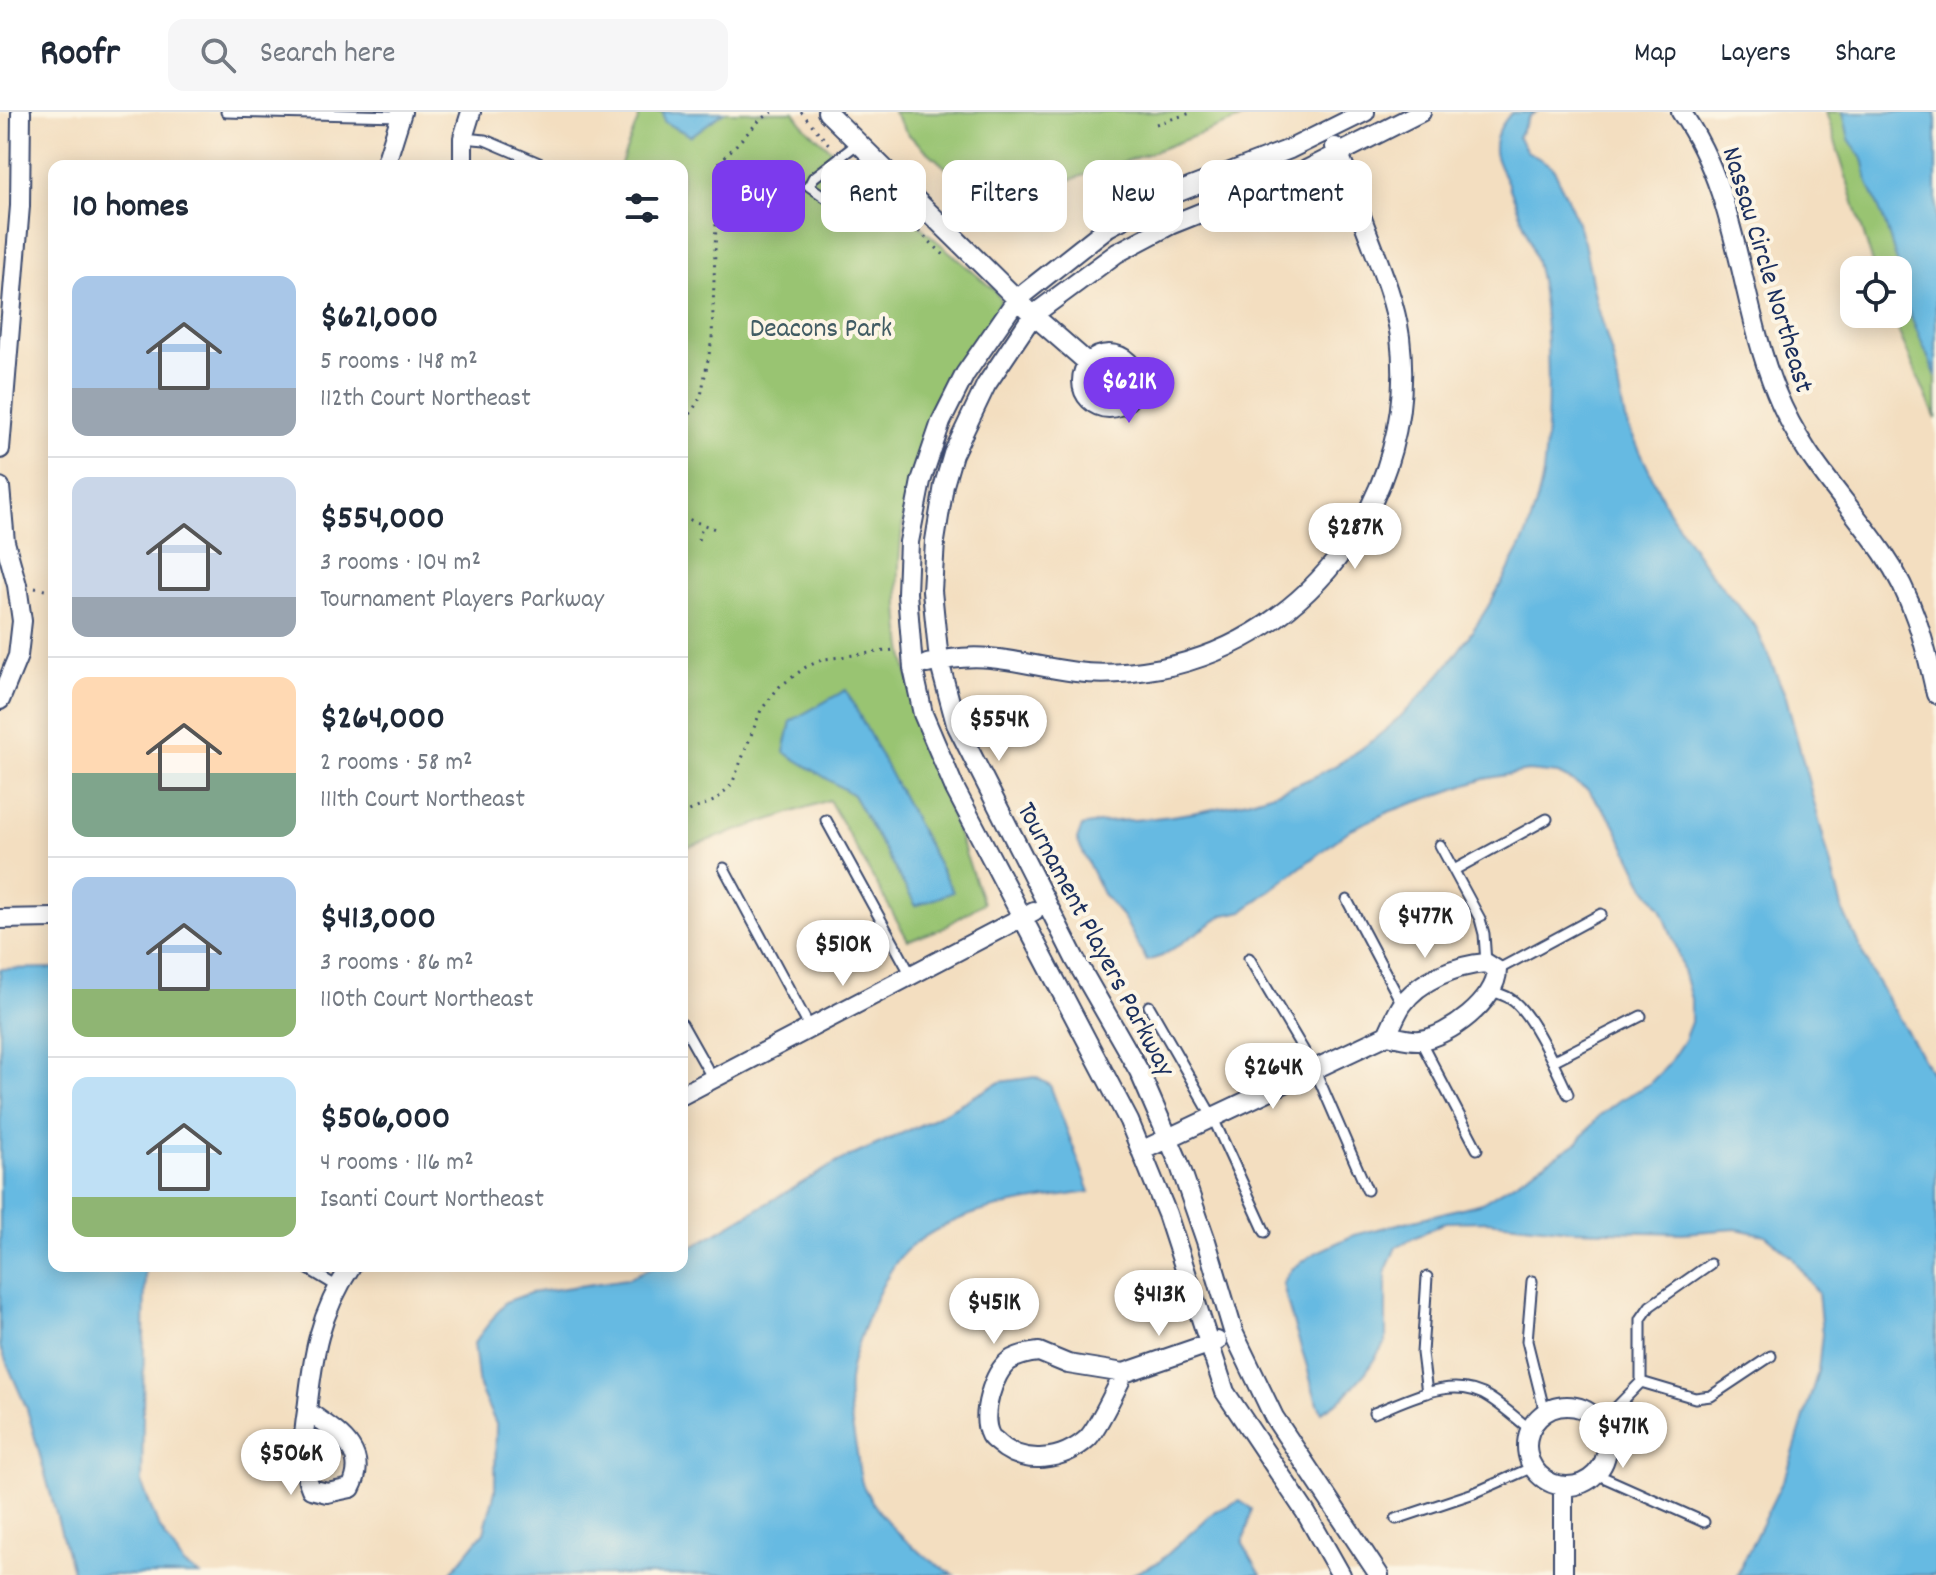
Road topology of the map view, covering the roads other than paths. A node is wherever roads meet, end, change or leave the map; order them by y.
1 (21, 112) edge
2 (226, 112) edge
3 (471, 112) edge
4 (827, 112) edge
5 (1365, 112) edge
6 (1421, 112) edge
7 (1681, 112) edge
8 (402, 114) edge
9 (1326, 132) junction
10 (463, 138) junction
11 (857, 144) junction
12 (1339, 155) junction
13 (387, 160) edge
14 (463, 160) edge
15 (532, 160) edge
16 (837, 160) edge
17 (821, 172) edge
18 (821, 194) edge
19 (1017, 299) junction
20 (1033, 315) junction
21 (1088, 363) dead end
22 (0, 449) edge
23 (0, 487) edge
24 (939, 661) junction
25 (913, 668) junction
26 (1936, 694) edge
27 (0, 700) edge
28 (1547, 819) dead end
29 (826, 820) dead end
30 (1440, 845) dead end
31 (724, 868) dead end
32 (1454, 870) junction
33 (1347, 900) dead end
34 (1047, 904) junction
35 (1601, 914) dead end
36 (1023, 917) junction
37 (48, 918) edge
38 (0, 919) edge
39 (1249, 958) dead end
40 (1492, 967) junction
41 (911, 975) junction
42 (1491, 991) junction
43 (1402, 1004) junction
44 (1149, 1006) dead end
45 (1641, 1016) dead end
46 (810, 1028) junction
47 (688, 1035) edge
48 (1387, 1035) junction
49 (1420, 1040) junction
50 (1553, 1061) junction
51 (1314, 1068) junction
52 (713, 1079) junction
53 (688, 1092) edge
54 (1568, 1094) dead end
55 (1212, 1116) junction
56 (1168, 1138) junction
57 (1477, 1149) dead end
58 (1141, 1151) junction
59 (1367, 1190) dead end
60 (1265, 1232) dead end
61 (1710, 1264) dead end
62 (313, 1272) edge
63 (347, 1272) edge
64 (1427, 1277) dead end
65 (1532, 1281) dead end
66 (338, 1287) junction
67 (1234, 1334) junction
68 (1208, 1343) junction
69 (1771, 1356) dead end
70 (1124, 1373) junction
71 (1641, 1382) junction
72 (1427, 1393) junction
73 (307, 1411) dead end
74 (1374, 1413) dead end
75 (1545, 1413) junction
76 (1601, 1423) junction
77 (1531, 1430) junction
78 (1533, 1467) junction
79 (1596, 1474) junction
80 (1563, 1486) junction
81 (1396, 1519) dead end
82 (1704, 1522) dead end
83 (1341, 1575) edge
84 (1379, 1575) edge
85 (1563, 1575) edge

1 - 22 street
2 - 8 lane
3 - 10 street
4 - 11 street
5 - 9 street, Tournament Players Parkway
6 - 12 street, Tournament Players Parkway
7 - 26 street, Nassau Circle Northeast
8 - 13 street
9 - 12 street
9 - 19 street, Tournament Players Parkway
10 - 14 street
10 - 15 lane
11 - 16 lane
11 - 19 street
12 - 20 street, Tournament Players Parkway
12 - 24 street
17 - 18 lane
19 - 20 street
19 - 25 street, Tournament Players Parkway
20 - 21 street
20 - 24 street, Tournament Players Parkway
23 - 27 street
24 - 25 street
24 - 34 street, Tournament Players Parkway
25 - 36 street, Tournament Players Parkway
28 - 32 lane
29 - 41 lane
30 - 32 lane
31 - 46 lane
32 - 40 lane
33 - 43 lane
34 - 36 street
34 - 56 street, Tournament Players Parkway
35 - 40 lane
36 - 41 street
36 - 58 street, Tournament Players Parkway
37 - 38 street
39 - 51 lane
40 - 42 street
40 - 43 street
41 - 46 street
42 - 49 street
42 - 50 lane
43 - 48 street
44 - 55 lane
45 - 50 lane
46 - 52 street
47 - 52 lane
48 - 49 street
48 - 51 street
49 - 57 lane
50 - 54 lane
51 - 55 street
51 - 59 lane
52 - 53 street
55 - 56 street
55 - 60 lane
56 - 58 street
56 - 67 street, Tournament Players Parkway
58 - 68 street, Tournament Players Parkway
61 - 71 lane
62 - 66 lane
63 - 66 street
64 - 72 lane
65 - 75 lane
66 - 73 street
67 - 68 street
67 - 84 street, Tournament Players Parkway
68 - 70 street
68 - 83 street, Tournament Players Parkway
69 - 71 lane
70 - 70 street
71 - 76 lane
72 - 74 lane
72 - 77 lane
75 - 76 street
75 - 77 street
76 - 79 street
77 - 78 street
78 - 80 street
78 - 81 lane
79 - 80 street
79 - 82 lane
80 - 85 street

